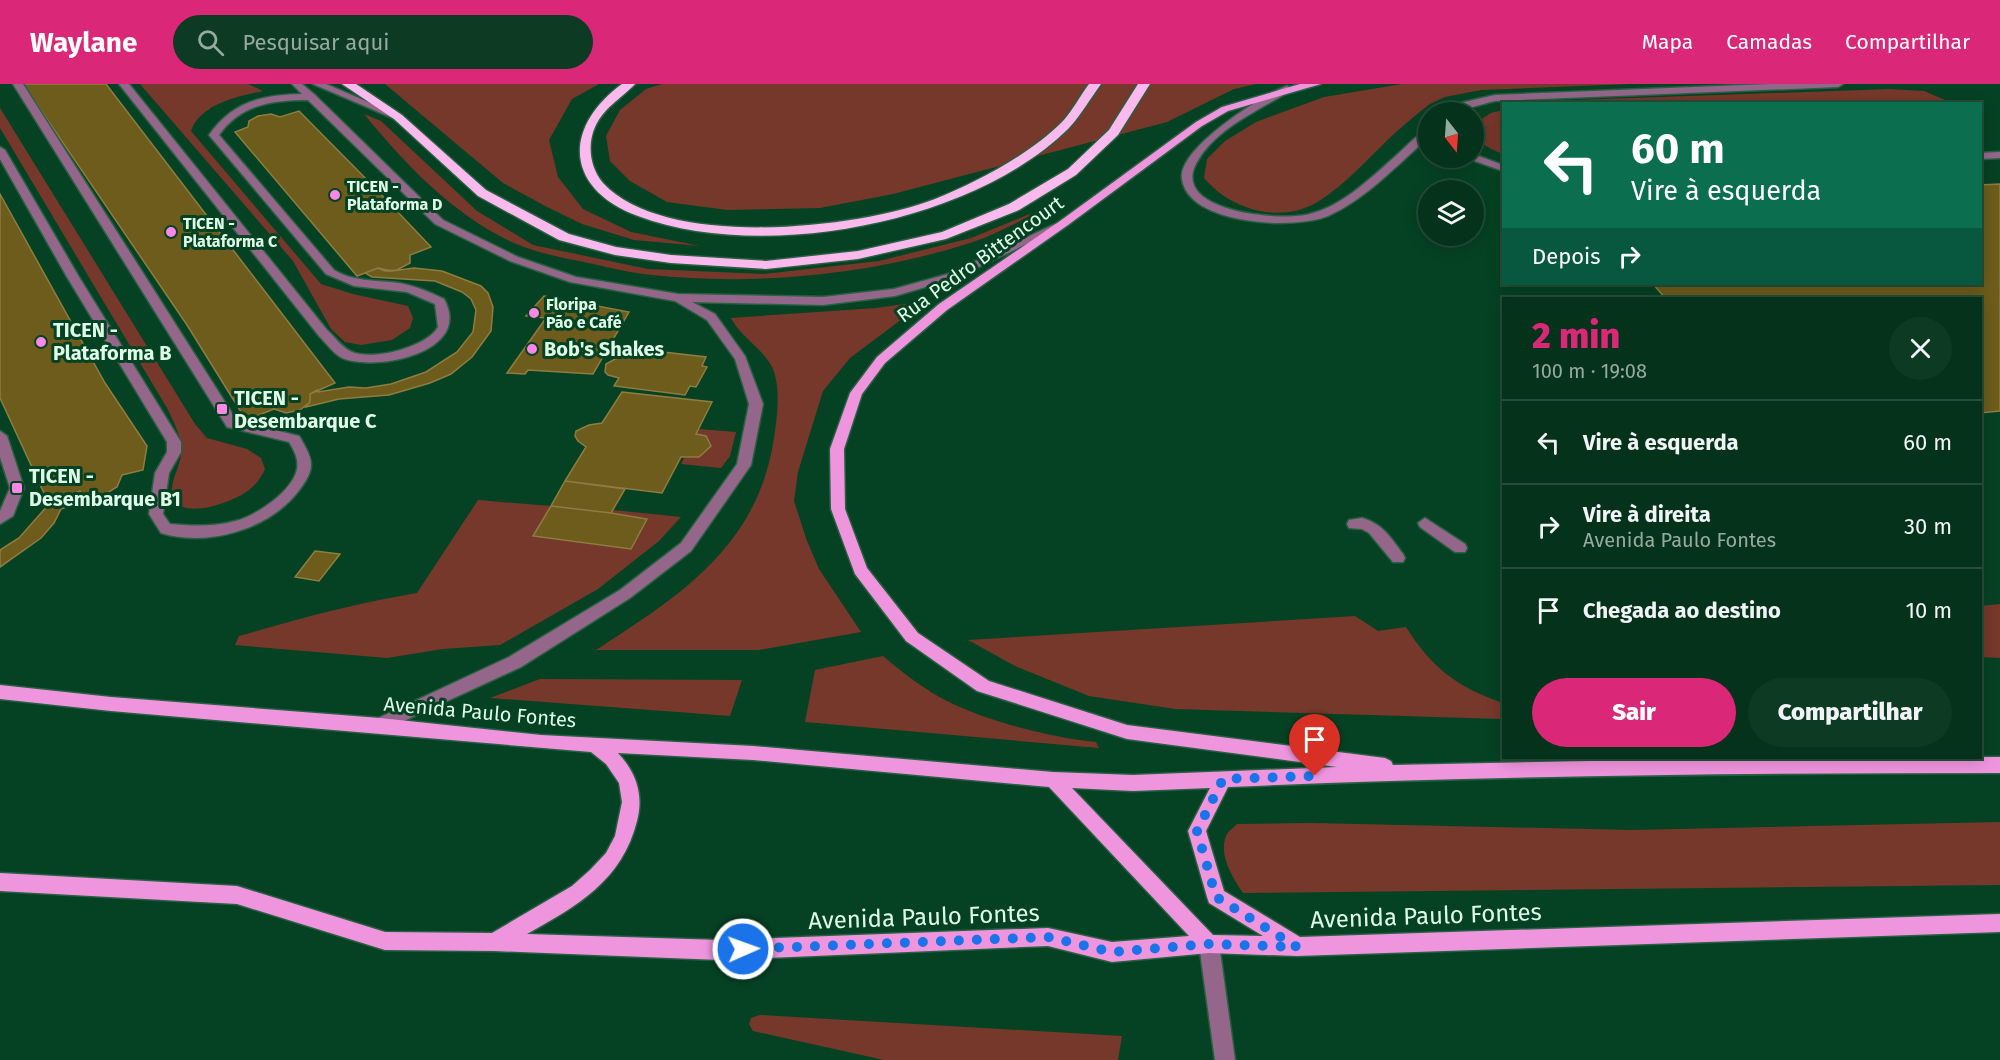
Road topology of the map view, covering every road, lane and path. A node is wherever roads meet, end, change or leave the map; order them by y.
1 (18, 84) edge
2 (124, 84) edge
3 (297, 84) edge
4 (318, 84) edge
5 (348, 84) edge
6 (629, 84) edge
7 (1095, 84) edge
8 (1144, 84) edge
9 (1316, 84) edge
10 (1838, 84) edge
11 (1287, 89) junction
12 (312, 97) junction
13 (1477, 102) edge
14 (398, 117) junction
15 (1418, 142) edge
16 (0, 150) edge
17 (2000, 155) edge
18 (1982, 156) edge
19 (1484, 161) edge
20 (1502, 168) edge
21 (1064, 223) junction
22 (678, 298) junction
23 (0, 436) edge
24 (0, 519) edge
25 (1425, 523) dead end
26 (1354, 524) dead end
27 (1460, 548) dead end
28 (1398, 558) dead end
29 (0, 692) edge
30 (381, 726) junction
31 (595, 745) junction
32 (2000, 765) edge
33 (1430, 771) junction
34 (1223, 779) junction
35 (1053, 780) junction
36 (0, 882) edge
37 (2000, 923) edge
38 (494, 942) junction
39 (1209, 944) junction
40 (1297, 947) junction
41 (1225, 1060) edge

1 - 16 street
2 - 12 street
3 - 12 street
4 - 14 street
5 - 14 highway
6 - 7 highway
8 - 14 highway
9 - 11 main road, Rua Pedro Bittencourt
10 - 13 street
11 - 15 street
11 - 21 main road, Rua Pedro Bittencourt
12 - 22 street
17 - 18 street
19 - 20 street
21 - 22 street
21 - 33 main road, Rua Pedro Bittencourt
22 - 30 street
23 - 24 street
25 - 27 street
26 - 28 street
29 - 30 main road, Avenida Paulo Fontes
30 - 31 main road, Avenida Paulo Fontes
31 - 35 main road, Avenida Paulo Fontes
31 - 38 main road
32 - 33 main road, Avenida Paulo Fontes
33 - 34 main road, Avenida Paulo Fontes
34 - 35 main road, Avenida Paulo Fontes
34 - 40 main road
35 - 39 main road
36 - 38 main road, Avenida Paulo Fontes
37 - 40 main road, Avenida Paulo Fontes
38 - 39 main road, Avenida Paulo Fontes
39 - 40 main road, Avenida Paulo Fontes
39 - 41 street

